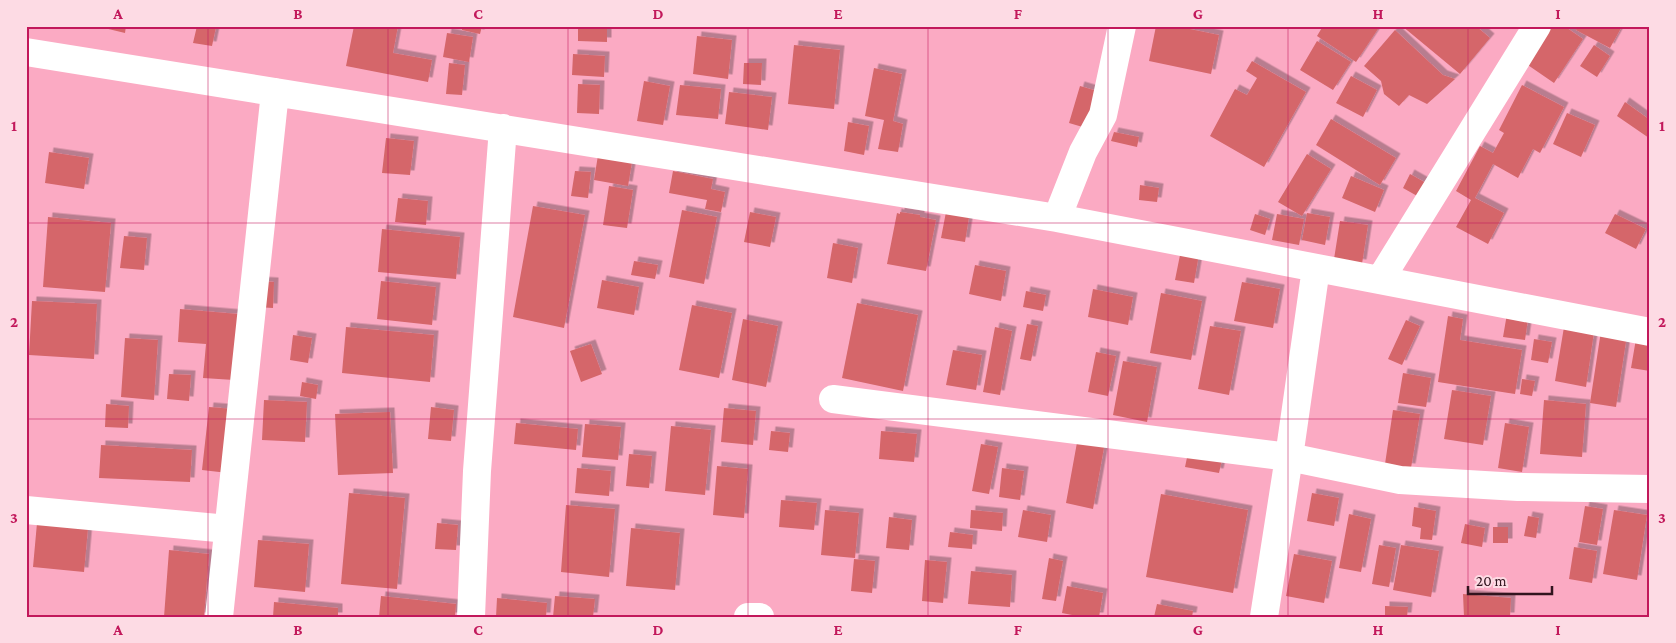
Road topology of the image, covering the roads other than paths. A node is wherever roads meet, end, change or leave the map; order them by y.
1 (1122, 26) edge
2 (1537, 26) edge
3 (26, 52) edge
4 (275, 92) junction
5 (503, 128) junction
6 (1057, 218) junction
7 (1316, 268) junction
8 (1380, 280) junction
9 (1650, 332) edge
10 (833, 399) dead end
11 (1289, 457) junction
12 (1650, 489) edge
13 (26, 510) edge
14 (228, 529) junction
15 (219, 617) edge
16 (471, 617) edge
17 (748, 617) edge
18 (760, 617) edge
19 (1264, 617) edge

1 - 6 street
2 - 8 street
3 - 4 street
4 - 5 street
4 - 14 street
5 - 6 street
5 - 16 street
6 - 7 street
7 - 8 street
7 - 11 street
8 - 9 street
10 - 11 street
11 - 12 street
11 - 19 street
13 - 14 street
14 - 15 street
17 - 18 street

